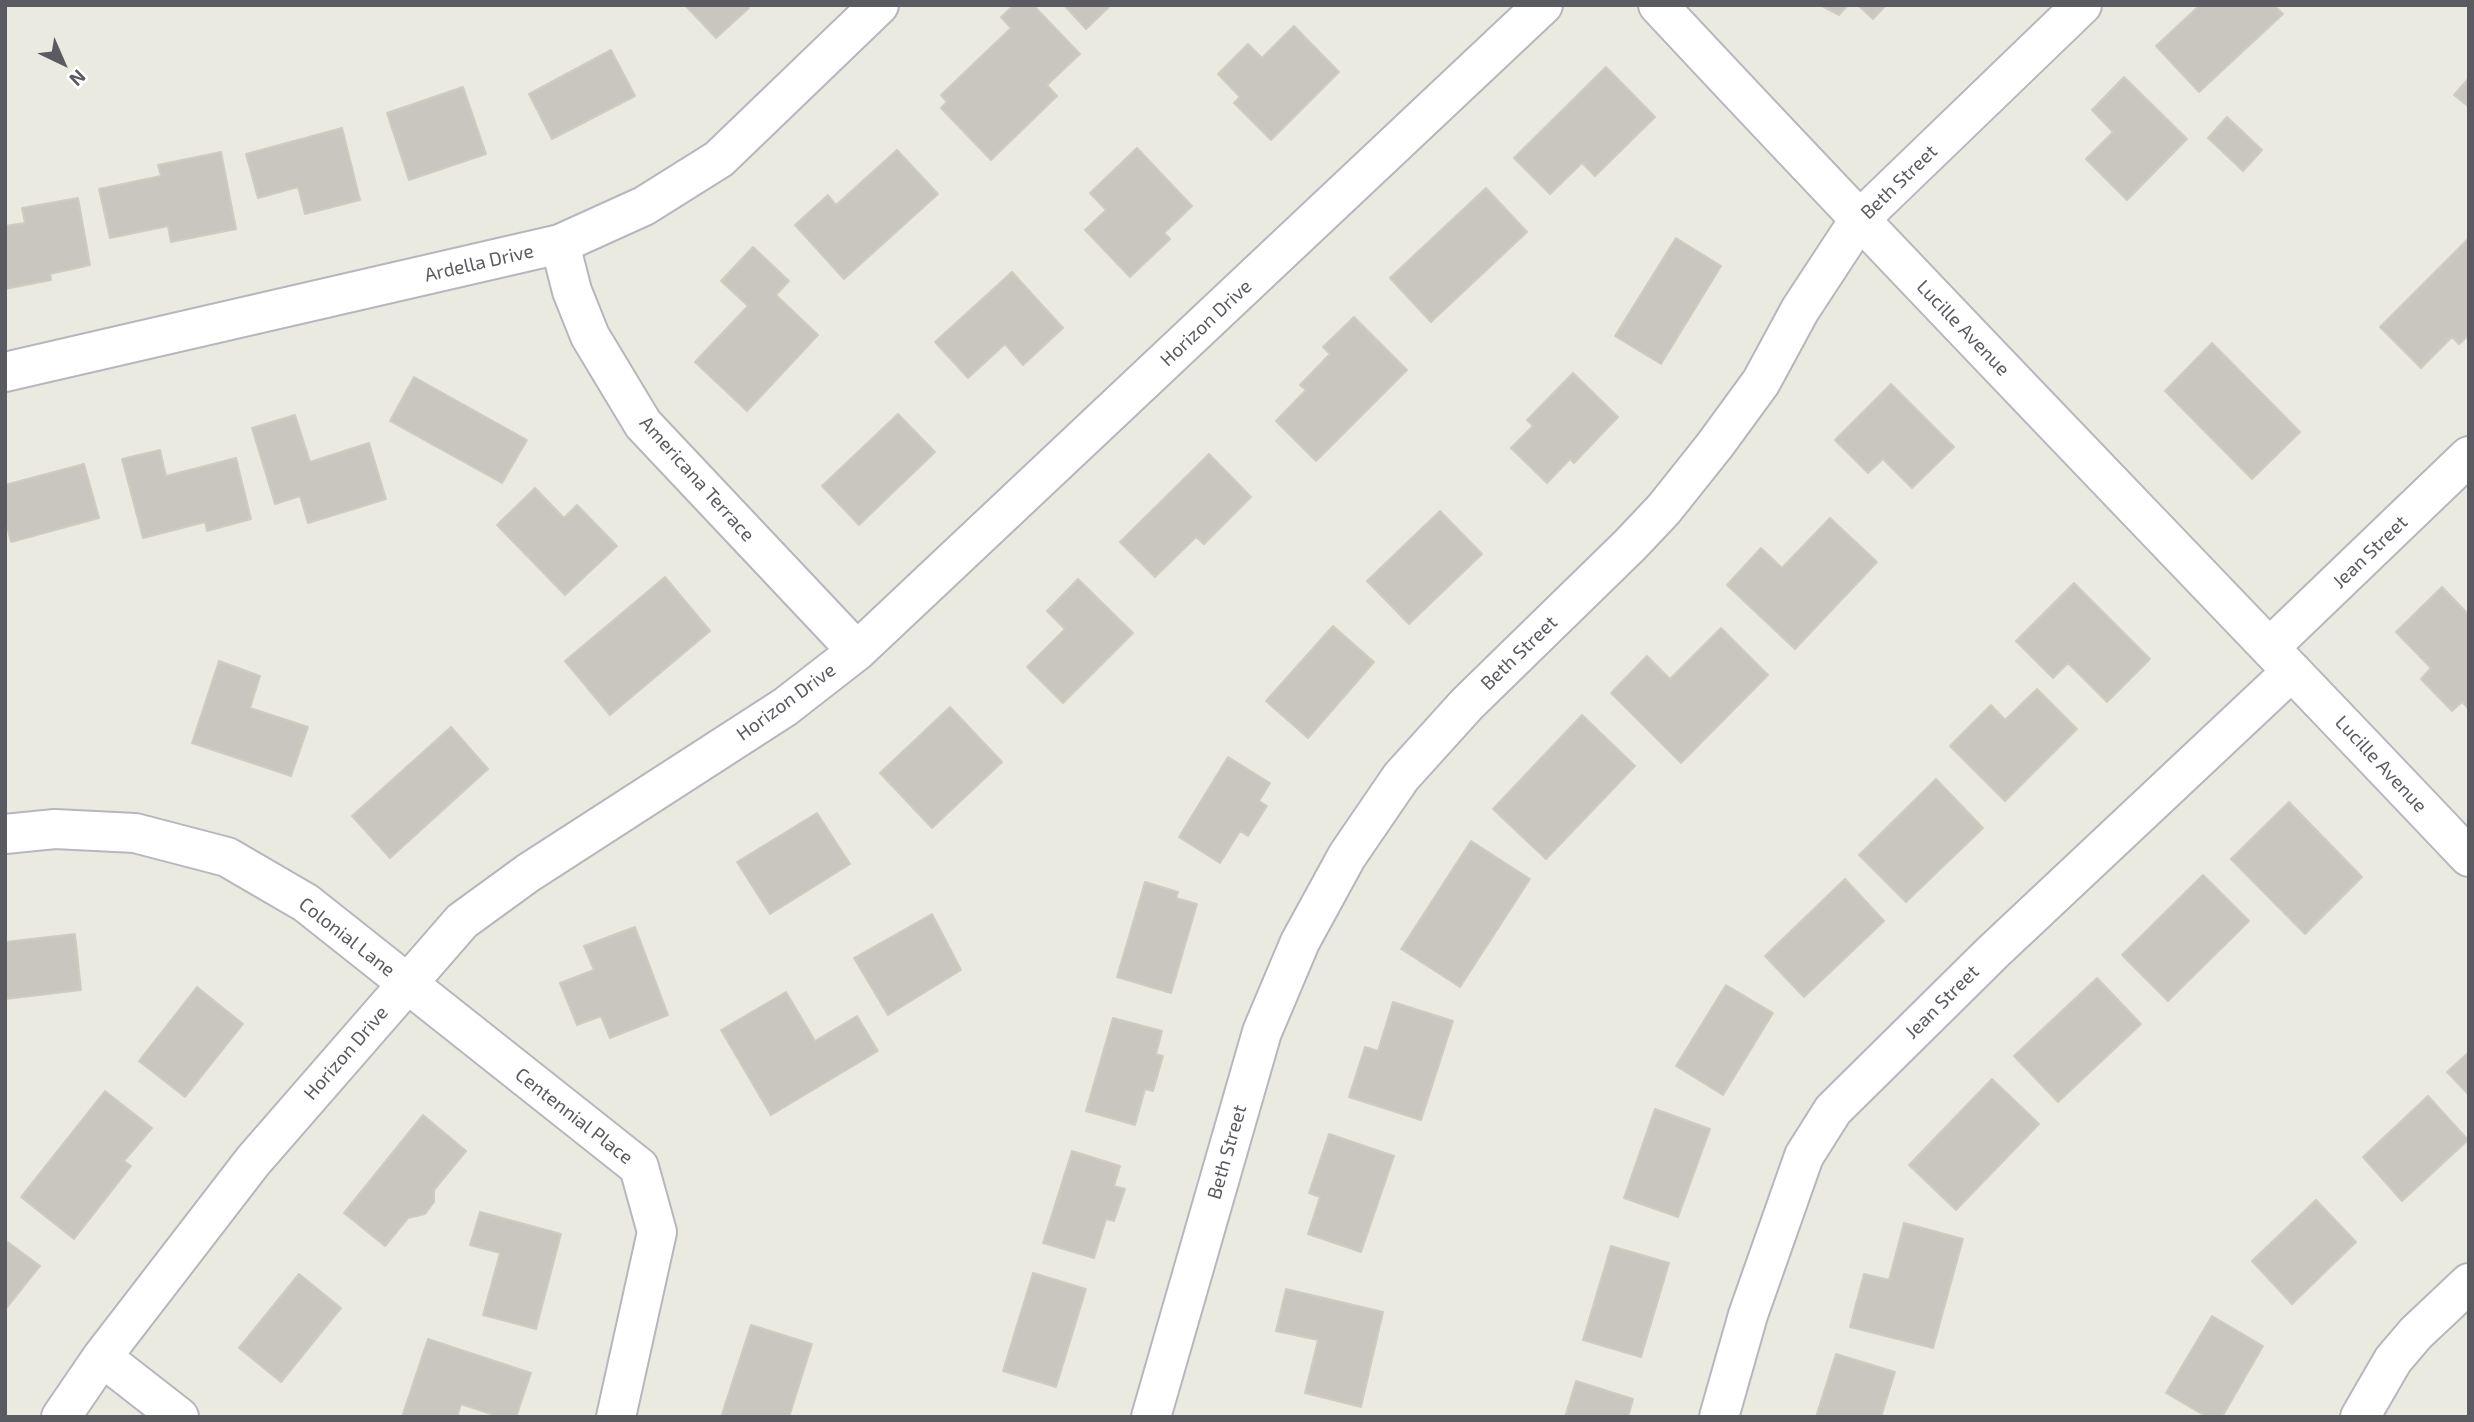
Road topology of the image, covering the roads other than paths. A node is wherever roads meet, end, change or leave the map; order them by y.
1 (879, 5) edge
2 (1543, 5) edge
3 (1658, 5) edge
4 (2082, 5) edge
5 (1859, 220) junction
6 (560, 244) junction
7 (5, 372) edge
8 (2469, 456) edge
9 (857, 651) junction
10 (2281, 659) junction
11 (5, 834) edge
12 (2469, 857) edge
13 (406, 984) junction
14 (2469, 1283) edge
15 (102, 1357) junction
16 (61, 1417) edge
17 (179, 1417) edge
18 (616, 1417) edge
19 (1151, 1417) edge
20 (1719, 1417) edge
21 (2360, 1417) edge

1 - 6 street, Ardella Drive
2 - 9 street, Horizon Drive
3 - 5 street, Lucille Avenue
4 - 5 street, Beth Street
5 - 10 street, Lucille Avenue
5 - 19 street, Beth Street
6 - 7 street, Ardella Drive
6 - 9 street, Americana Terrace
8 - 10 street, Jean Street
9 - 13 street, Horizon Drive
10 - 12 street, Lucille Avenue
10 - 20 street, Jean Street
11 - 13 street, Colonial Lane
13 - 15 street, Horizon Drive
13 - 18 street, Centennial Place
14 - 21 street
15 - 16 street, Horizon Drive
15 - 17 street

